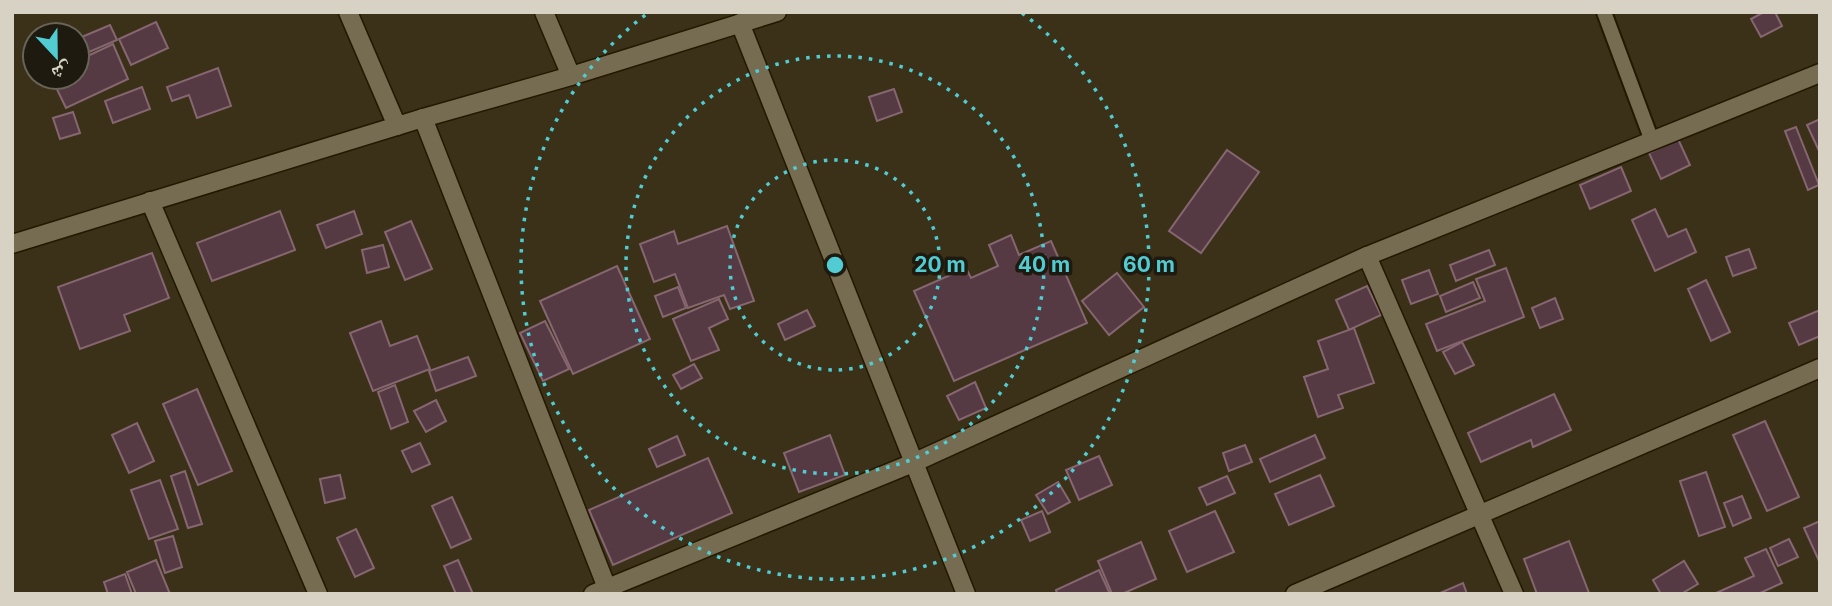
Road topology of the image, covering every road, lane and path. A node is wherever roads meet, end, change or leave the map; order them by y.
1 (348, 12) edge
2 (544, 12) edge
3 (777, 12) edge
4 (1604, 12) edge
5 (740, 23) junction
6 (1820, 74) edge
7 (571, 76) junction
8 (423, 118) junction
9 (397, 126) junction
10 (1651, 141) junction
11 (150, 201) junction
12 (12, 244) edge
13 (1367, 256) junction
14 (1820, 368) edge
15 (913, 463) junction
16 (1479, 514) junction
17 (600, 591) edge
18 (318, 594) edge
19 (966, 594) edge
20 (1295, 594) edge
21 (1514, 594) edge

1 - 9 street
2 - 7 street
3 - 5 street
4 - 10 lane
5 - 7 street
5 - 15 street
6 - 10 street
7 - 8 street
8 - 9 street
8 - 17 street
9 - 11 street
10 - 13 street
11 - 12 street
11 - 18 street
13 - 15 street
13 - 16 street
14 - 16 street
15 - 17 street
15 - 19 street
16 - 20 street
16 - 21 street

